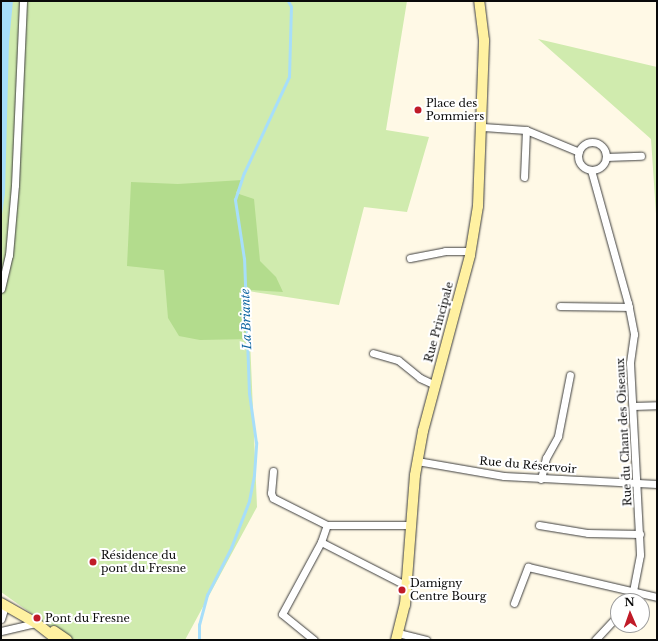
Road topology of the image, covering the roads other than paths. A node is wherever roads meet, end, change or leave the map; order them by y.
1 (23, 1) edge
2 (480, 5) edge
3 (483, 127) junction
4 (526, 130) junction
5 (579, 152) junction
6 (641, 156) dead end
7 (606, 157) junction
8 (591, 170) junction
9 (524, 177) dead end
10 (470, 252) junction
11 (410, 258) dead end
12 (1, 289) edge
13 (560, 306) dead end
14 (629, 307) junction
15 (373, 353) dead end
16 (570, 375) dead end
17 (435, 385) junction
18 (657, 405) edge
19 (633, 406) junction
20 (417, 461) junction
21 (273, 471) dead end
22 (541, 479) junction
23 (657, 484) edge
24 (638, 485) junction
25 (327, 525) junction
26 (411, 525) junction
27 (539, 525) dead end
28 (640, 534) junction
29 (321, 542) junction
30 (407, 586) junction
31 (633, 592) junction
32 (657, 598) edge
33 (2, 601) edge
34 (514, 603) dead end
35 (1, 620) edge
36 (36, 623) junction
37 (610, 624) edge
38 (1, 631) edge
39 (397, 637) edge
40 (58, 640) edge
41 (67, 640) edge
42 (314, 640) edge
43 (426, 640) edge
44 (595, 640) edge

1 - 12 street
2 - 3 street, Rue Principale
3 - 4 street
3 - 10 street, Rue Principale
4 - 5 street
4 - 9 street
5 - 7 street
5 - 8 street
6 - 7 street
7 - 8 street
8 - 14 street, Rue du Chant des Oiseaux
10 - 11 street
10 - 17 street, Rue Principale
13 - 14 street
14 - 19 street, Rue du Chant des Oiseaux
15 - 17 street
16 - 22 street
17 - 20 street, Rue Principale
18 - 19 street
19 - 24 street, Rue du Chant des Oiseaux
20 - 22 street, Rue du Réservoir
20 - 26 street, Rue Principale
21 - 25 street
22 - 24 street, Rue du Réservoir
23 - 24 street, Rue du Réservoir
24 - 28 street, Rue du Chant des Oiseaux
25 - 26 street
25 - 29 street
26 - 30 street, Rue Principale
27 - 28 street
28 - 31 street, Rue du Chant des Oiseaux
29 - 30 street
29 - 42 street
30 - 39 street, Rue Principale
31 - 32 street
31 - 34 street
33 - 35 street
33 - 36 street
36 - 38 street
36 - 40 street
36 - 41 street
37 - 44 street
39 - 43 street

